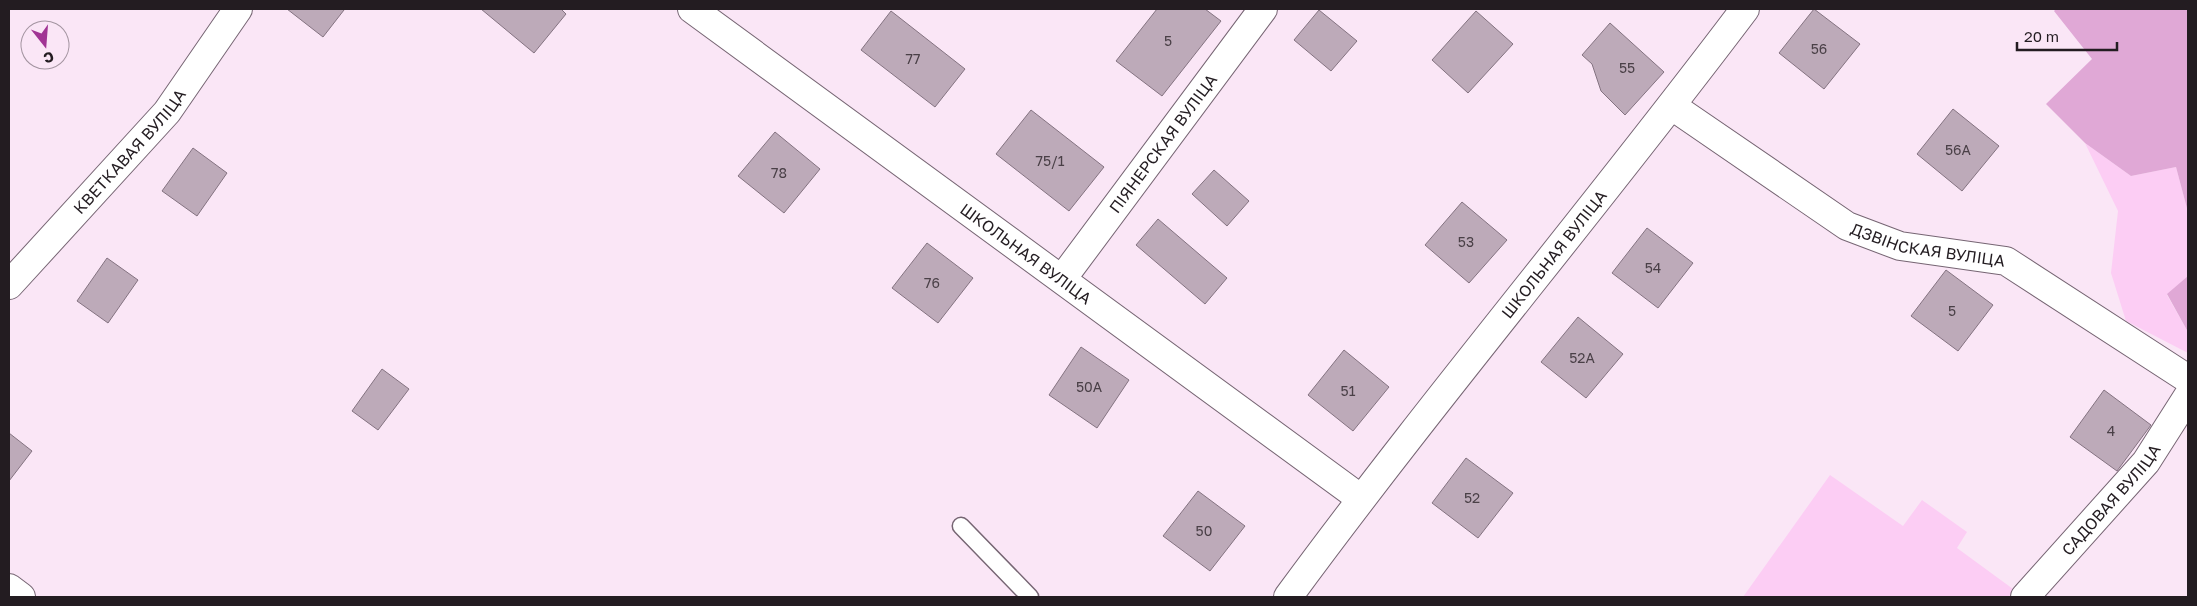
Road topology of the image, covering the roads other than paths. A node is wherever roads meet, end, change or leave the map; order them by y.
1 (238, 9) edge
2 (692, 9) edge
3 (1263, 9) edge
4 (1745, 9) edge
5 (1672, 106) junction
6 (1062, 278) junction
7 (9, 285) edge
8 (2188, 379) edge
9 (2188, 396) edge
10 (1360, 498) junction
11 (961, 526) dead end
12 (9, 588) edge
13 (21, 597) edge
14 (1030, 597) edge
15 (1288, 597) edge
16 (2025, 597) edge

1 - 7 street, КВЕТКАВАЯ ВУЛІЦА
2 - 6 street, ШКОЛЬНАЯ ВУЛІЦА
3 - 6 street, ПІЯНЕРСКАЯ ВУЛІЦА
4 - 5 street, ШКОЛЬНАЯ ВУЛІЦА
5 - 8 street, ДЗВІНСКАЯ ВУЛІЦА
5 - 10 street, ШКОЛЬНАЯ ВУЛІЦА
6 - 10 street, ШКОЛЬНАЯ ВУЛІЦА
9 - 16 street, САДОВАЯ ВУЛІЦА
10 - 15 street, ШКОЛЬНАЯ ВУЛІЦА
11 - 14 lane
12 - 13 street

